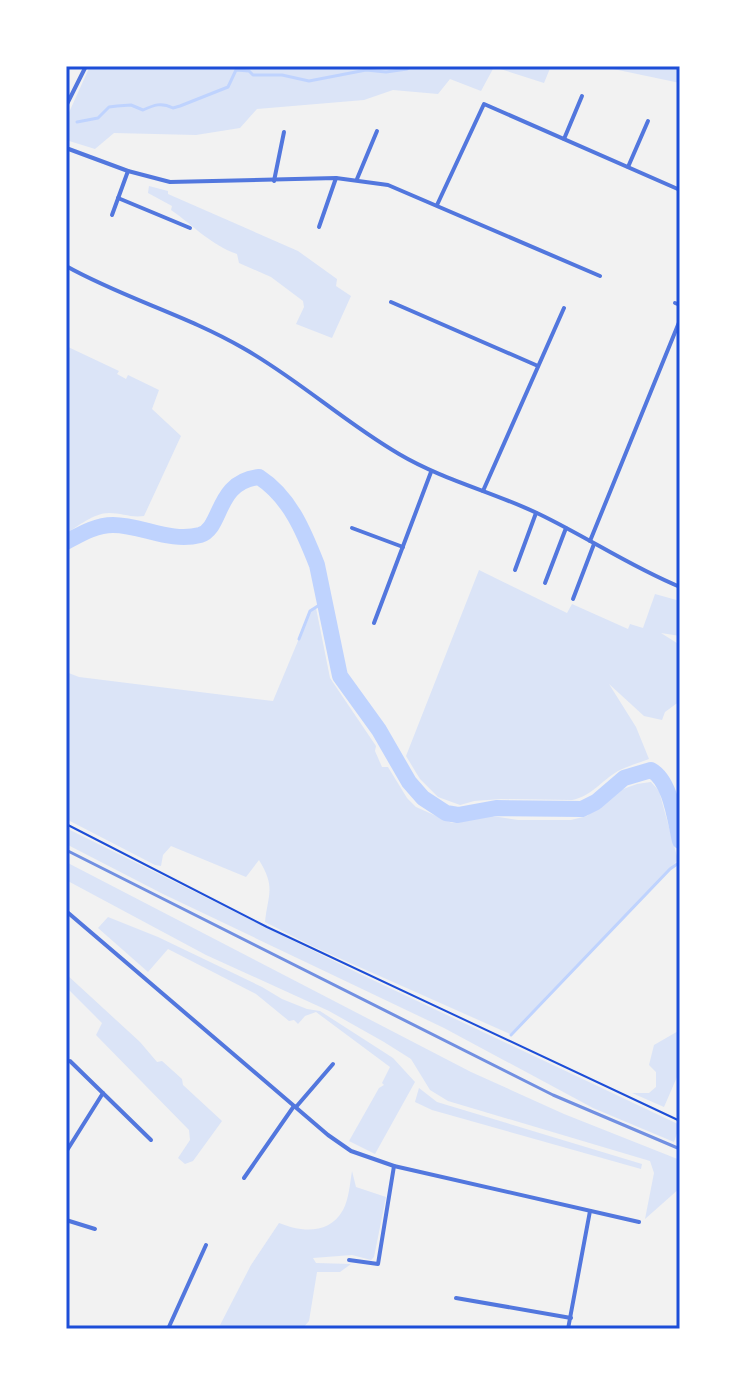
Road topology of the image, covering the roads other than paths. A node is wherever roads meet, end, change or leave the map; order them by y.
1 (86, 66) edge
2 (582, 96) dead end
3 (66, 106) edge
4 (648, 121) dead end
5 (377, 131) dead end
6 (284, 132) dead end
7 (564, 139) junction
8 (66, 148) edge
9 (628, 167) junction
10 (128, 171) junction
11 (336, 178) junction
12 (357, 179) junction
13 (274, 181) junction
14 (680, 190) edge
15 (118, 198) junction
16 (437, 205) junction
17 (112, 215) dead end
18 (319, 227) dead end
19 (190, 228) dead end
20 (67, 268) edge
21 (600, 276) dead end
22 (391, 302) dead end
23 (564, 308) dead end
24 (680, 320) edge
25 (538, 366) junction
26 (432, 472) junction
27 (483, 491) junction
28 (536, 513) junction
29 (352, 528) dead end
30 (566, 528) junction
31 (592, 542) junction
32 (403, 547) junction
33 (515, 570) dead end
34 (545, 583) dead end
35 (680, 587) edge
36 (573, 599) dead end
37 (374, 623) dead end
38 (66, 911) edge
39 (70, 1061) dead end
40 (333, 1064) dead end
41 (103, 1093) junction
42 (295, 1106) junction
43 (151, 1140) dead end
44 (66, 1152) edge
45 (394, 1166) junction
46 (244, 1178) dead end
47 (590, 1211) junction
48 (66, 1220) edge
49 (639, 1222) dead end
50 (95, 1229) dead end
51 (206, 1245) dead end
52 (349, 1260) dead end
53 (456, 1298) dead end
54 (571, 1318) junction
55 (168, 1329) edge
56 (568, 1329) edge

1 - 3 street
2 - 7 street
4 - 9 street
5 - 12 street
6 - 13 street
7 - 9 street
7 - 16 street
8 - 10 street
9 - 14 street
10 - 13 street
10 - 15 street
11 - 12 street
11 - 13 street
11 - 18 street
12 - 16 street
15 - 17 street
15 - 19 street
16 - 21 street
20 - 26 street
22 - 25 street
23 - 25 street
24 - 31 street
25 - 27 street
26 - 27 street
26 - 32 street
27 - 28 street
28 - 30 street
28 - 33 street
29 - 32 street
30 - 31 street
30 - 34 street
31 - 35 street
31 - 36 street
32 - 37 street
38 - 42 street
39 - 41 street
40 - 42 street
41 - 43 street
41 - 44 street
42 - 45 street
42 - 46 street
45 - 47 street
45 - 52 street
47 - 49 street
47 - 54 street
48 - 50 street
51 - 55 street
53 - 54 street
54 - 56 street

